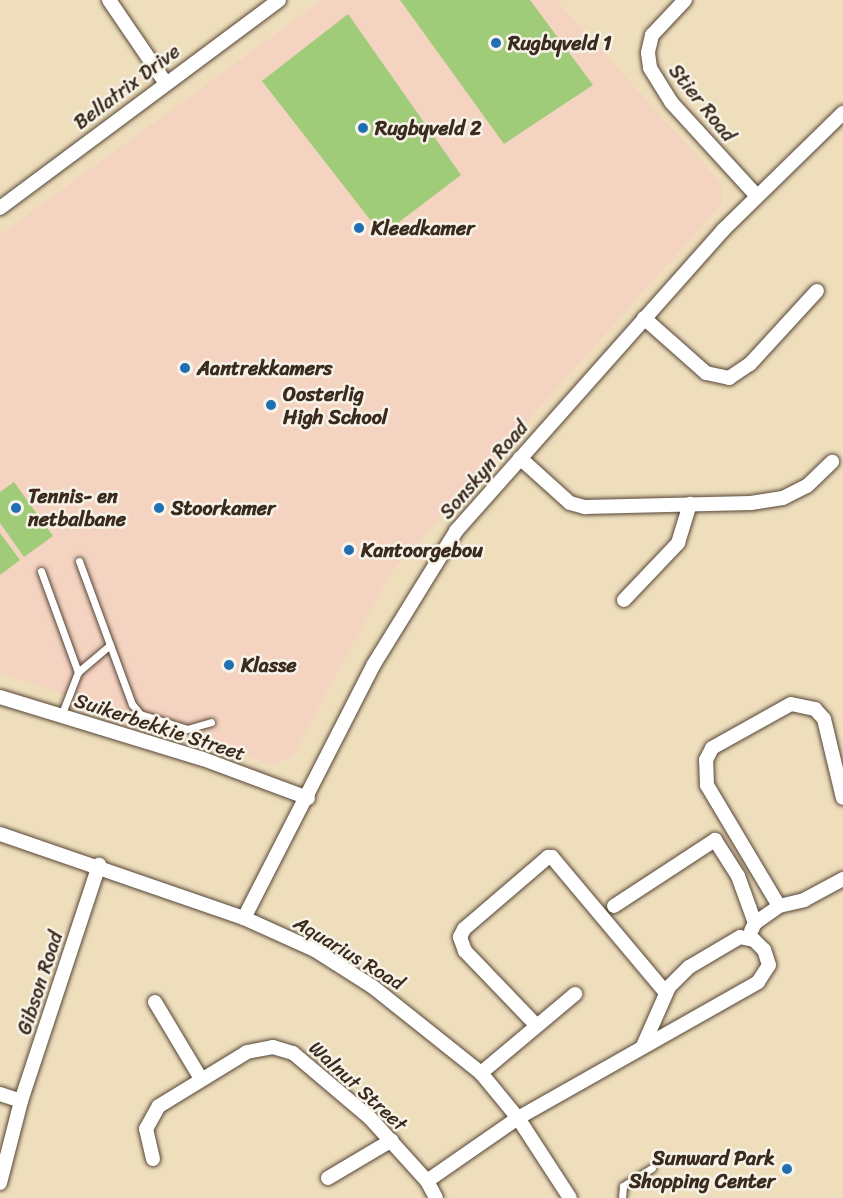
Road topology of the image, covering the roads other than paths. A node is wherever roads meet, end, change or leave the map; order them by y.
1 (109, 0) edge
2 (279, 0) edge
3 (685, 0) edge
4 (165, 82) junction
5 (843, 113) edge
6 (756, 195) junction
7 (0, 208) edge
8 (818, 291) dead end
9 (644, 318) junction
10 (520, 458) junction
11 (832, 462) dead end
12 (690, 504) junction
13 (79, 561) dead end
14 (41, 571) dead end
15 (624, 600) dead end
16 (110, 645) junction
17 (78, 672) junction
18 (0, 697) edge
19 (61, 716) junction
20 (211, 722) dead end
21 (308, 798) junction
22 (843, 798) edge
23 (0, 834) edge
24 (99, 865) junction
25 (843, 879) edge
26 (614, 906) dead end
27 (779, 906) junction
28 (244, 918) junction
29 (754, 923) junction
30 (748, 937) junction
31 (666, 993) junction
32 (575, 994) dead end
33 (155, 1002) dead end
34 (536, 1025) junction
35 (643, 1046) junction
36 (481, 1073) junction
37 (201, 1079) junction
38 (0, 1094) edge
39 (21, 1101) junction
40 (518, 1118) junction
41 (392, 1140) junction
42 (153, 1159) dead end
43 (652, 1168) dead end
44 (328, 1178) dead end
45 (427, 1180) junction
46 (0, 1183) edge
47 (436, 1198) edge
48 (570, 1198) edge
49 (622, 1198) edge

1 - 4 street
2 - 4 street, Bellatrix Drive
3 - 6 street, Stier Road
4 - 7 street, Bellatrix Drive
5 - 6 street, Sonskyn Road
6 - 9 street, Sonskyn Road
8 - 9 street
9 - 10 street, Sonskyn Road
10 - 12 street
10 - 21 street, Sonskyn Road
11 - 12 street
12 - 15 street
13 - 16 lane
14 - 17 lane
16 - 17 lane
16 - 20 lane
17 - 19 lane
18 - 19 street, Suikerbekkie Street
19 - 21 street, Suikerbekkie Street
21 - 28 street, Sonskyn Road
22 - 27 street
23 - 24 street, Aquarius Road
24 - 28 street, Aquarius Road
24 - 39 street, Gibson Road
25 - 27 street
26 - 29 street
27 - 29 street
28 - 36 street, Aquarius Road
29 - 30 street
30 - 31 street
30 - 35 street
31 - 34 street
31 - 35 street
32 - 34 street
33 - 37 street
34 - 36 street
35 - 40 street
36 - 40 street, Aquarius Road
37 - 41 street, Walnut Street
37 - 42 street, Walnut Street
38 - 39 street
39 - 46 street, Gibson Road
40 - 45 street
40 - 48 street, Aquarius Road
41 - 44 street
41 - 45 street, Walnut Street
43 - 49 lane
45 - 47 street, Walnut Street

